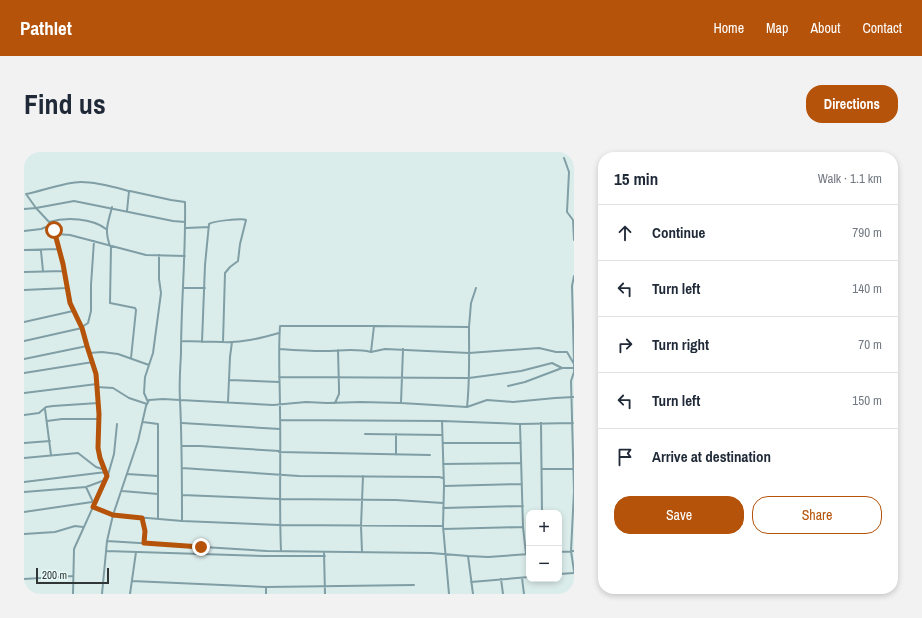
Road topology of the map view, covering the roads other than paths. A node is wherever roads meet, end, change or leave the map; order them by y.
1 (564, 158) dead end
2 (129, 191) junction
3 (36, 208) junction
4 (112, 208) junction
5 (24, 209) edge
6 (127, 211) junction
7 (49, 222) junction
8 (185, 222) junction
9 (51, 225) junction
10 (209, 226) junction
11 (185, 228) junction
12 (106, 229) junction
13 (24, 231) edge
14 (56, 234) junction
15 (574, 240) edge
16 (94, 241) junction
17 (111, 246) junction
18 (59, 249) junction
19 (24, 250) edge
20 (41, 250) junction
21 (160, 255) junction
22 (185, 256) junction
23 (43, 271) junction
24 (64, 271) junction
25 (24, 272) edge
26 (574, 276) edge
27 (67, 288) junction
28 (183, 288) junction
29 (205, 288) junction
30 (476, 288) dead end
31 (24, 290) edge
32 (73, 311) junction
33 (24, 322) edge
34 (374, 326) junction
35 (469, 327) junction
36 (82, 328) junction
37 (279, 333) junction
38 (24, 341) edge
39 (181, 341) junction
40 (202, 342) junction
41 (223, 342) junction
42 (232, 342) junction
43 (87, 346) junction
44 (403, 349) junction
45 (280, 350) junction
46 (338, 350) junction
47 (371, 352) junction
48 (89, 353) junction
49 (469, 353) junction
50 (131, 358) junction
51 (24, 359) edge
52 (93, 362) junction
53 (149, 365) junction
54 (574, 365) edge
55 (562, 368) junction
56 (24, 373) edge
57 (339, 376) junction
58 (279, 377) junction
59 (402, 377) junction
60 (469, 378) junction
61 (230, 380) junction
62 (573, 380) edge
63 (279, 382) junction
64 (97, 386) junction
65 (508, 386) dead end
66 (24, 393) edge
67 (573, 397) edge
68 (180, 400) junction
69 (228, 402) junction
70 (147, 403) junction
71 (335, 403) junction
72 (401, 403) junction
73 (98, 404) junction
74 (280, 405) junction
75 (468, 407) junction
76 (45, 408) junction
77 (24, 415) edge
78 (573, 417) edge
79 (98, 419) junction
80 (280, 420) junction
81 (47, 421) junction
82 (442, 421) junction
83 (144, 422) junction
84 (182, 423) junction
85 (541, 423) junction
86 (573, 423) junction
87 (118, 424) dead end
88 (520, 424) junction
89 (280, 429) junction
90 (365, 434) dead end
91 (396, 434) junction
92 (442, 435) junction
93 (573, 436) edge
94 (50, 441) junction
95 (24, 443) edge
96 (443, 443) junction
97 (521, 443) junction
98 (182, 446) junction
99 (279, 452) junction
100 (574, 454) edge
101 (51, 455) junction
102 (396, 455) junction
103 (430, 455) dead end
104 (24, 458) edge
105 (521, 463) junction
106 (443, 464) junction
107 (182, 468) junction
108 (542, 469) junction
109 (573, 469) edge
110 (105, 471) junction
111 (574, 472) edge
112 (127, 474) junction
113 (280, 475) junction
114 (107, 476) junction
115 (158, 476) junction
116 (363, 476) junction
117 (444, 478) junction
118 (106, 479) junction
119 (24, 482) edge
120 (522, 484) junction
121 (444, 486) junction
122 (86, 487) junction
123 (122, 491) junction
124 (574, 491) edge
125 (24, 492) edge
126 (158, 494) junction
127 (182, 495) junction
128 (280, 499) junction
129 (362, 500) junction
130 (94, 502) junction
131 (443, 503) junction
132 (523, 506) junction
133 (93, 507) junction
134 (443, 508) junction
135 (574, 509) edge
136 (542, 510) edge
137 (24, 512) edge
138 (113, 515) junction
139 (142, 518) junction
140 (158, 518) junction
141 (182, 521) junction
142 (280, 525) junction
143 (361, 526) junction
144 (83, 527) junction
145 (523, 527) junction
146 (443, 528) junction
147 (573, 528) edge
148 (24, 534) edge
149 (106, 541) junction
150 (144, 543) junction
151 (106, 551) junction
152 (281, 551) junction
153 (573, 551) edge
154 (136, 552) junction
155 (324, 552) junction
156 (362, 552) junction
157 (562, 552) edge
158 (526, 554) joint
159 (445, 555) junction
160 (324, 556) junction
161 (468, 556) junction
162 (574, 572) edge
163 (562, 574) edge
164 (73, 576) junction
165 (526, 577) edge
166 (24, 578) edge
167 (522, 578) junction
168 (501, 580) junction
169 (132, 581) junction
170 (471, 582) junction
171 (325, 585) junction
172 (414, 585) dead end
173 (266, 587) junction
174 (73, 594) edge
175 (102, 594) edge
176 (130, 594) edge
177 (266, 594) edge
178 (325, 594) edge
179 (448, 594) edge
180 (473, 594) edge
181 (503, 594) edge
182 (524, 594) edge

1 - 15 street
2 - 3 street
2 - 6 street
2 - 8 street
3 - 4 street
3 - 5 street
3 - 7 street
4 - 6 street
4 - 12 street
6 - 8 street
7 - 9 street
7 - 12 street
8 - 11 street
9 - 13 street
9 - 14 street
10 - 11 street
10 - 29 street
10 - 41 street
11 - 22 street
12 - 17 street
14 - 16 street
14 - 18 street
16 - 17 street
16 - 36 street
17 - 21 street
17 - 50 street
18 - 20 street
18 - 24 street
19 - 20 street
20 - 23 street
21 - 22 street
21 - 53 street
22 - 28 street
23 - 24 street
23 - 25 street
24 - 27 street
26 - 54 street
27 - 31 street
27 - 32 street
28 - 29 street
28 - 39 street
29 - 40 street
30 - 35 street
32 - 33 street
32 - 36 street
34 - 35 street
34 - 37 street
34 - 47 street
35 - 49 street
36 - 38 street
36 - 43 street
37 - 42 street
37 - 45 street
39 - 40 street
39 - 68 street
40 - 41 street
41 - 42 street
42 - 61 street
43 - 48 street
43 - 51 street
44 - 47 street
44 - 49 street
44 - 59 street
45 - 46 street
45 - 58 street
46 - 47 street
46 - 57 street
48 - 50 street
48 - 52 street
49 - 54 street
49 - 60 street
50 - 53 street
52 - 56 street
52 - 64 street
53 - 70 street
54 - 55 street
54 - 62 street
55 - 60 street
55 - 65 street
57 - 58 street
57 - 59 street
57 - 71 street
58 - 63 street
59 - 60 street
59 - 72 street
60 - 75 street
61 - 63 street
61 - 69 street
62 - 67 street
63 - 74 street
64 - 66 street
64 - 70 street
64 - 73 street
67 - 75 street
67 - 78 street
68 - 69 street
68 - 70 street
68 - 84 street
69 - 74 street
70 - 83 street
71 - 72 street
71 - 74 street
72 - 75 street
73 - 76 street
73 - 79 street
74 - 80 street
76 - 77 street
76 - 81 street
78 - 86 street
79 - 81 street
79 - 110 street
80 - 82 street
80 - 89 street
81 - 94 street
82 - 88 street
82 - 92 street
83 - 112 street
83 - 115 street
84 - 89 street
84 - 98 street
85 - 86 street
85 - 88 street
85 - 108 street
86 - 93 street
87 - 114 street
88 - 97 street
89 - 99 street
90 - 91 street
91 - 92 street
91 - 102 street
92 - 96 street
93 - 100 street
94 - 95 street
94 - 101 street
96 - 97 street
96 - 106 street
97 - 105 street
98 - 99 street
98 - 107 street
99 - 102 street
99 - 113 street
100 - 109 street
101 - 104 street
101 - 110 street
102 - 103 street
105 - 106 street
105 - 120 street
106 - 117 street
107 - 113 street
107 - 127 street
108 - 109 street
108 - 136 street
109 - 111 street
110 - 114 street
110 - 119 street
111 - 124 street
112 - 115 street
112 - 123 street
113 - 116 street
113 - 128 street
114 - 118 street
115 - 126 street
116 - 117 street
116 - 129 street
117 - 121 street
118 - 122 street
118 - 130 street
120 - 121 street
120 - 132 street
121 - 131 street
122 - 125 street
122 - 130 street
123 - 126 street
123 - 138 street
124 - 135 street
126 - 140 street
127 - 128 street
127 - 141 street
128 - 129 street
128 - 142 street
129 - 131 street
129 - 143 street
130 - 133 street
130 - 137 street
131 - 134 street
132 - 134 street
132 - 145 street
133 - 138 street
133 - 144 street
134 - 146 street
135 - 147 street
138 - 139 street
138 - 149 street
139 - 140 street
139 - 150 street
140 - 141 street
141 - 142 street
142 - 143 street
142 - 152 street
143 - 146 street
143 - 156 street
144 - 148 street
144 - 164 street
145 - 146 street
145 - 158 street
146 - 159 street
147 - 153 street
149 - 150 street
149 - 151 street
150 - 152 street
151 - 154 street
151 - 175 street
152 - 155 street
153 - 157 street
153 - 162 street
154 - 160 street
154 - 169 street
155 - 156 street
155 - 160 street
156 - 159 street
158 - 161 street
159 - 161 street
159 - 179 street
160 - 171 street
161 - 170 street
162 - 163 street
164 - 166 street
164 - 174 street
165 - 167 street
167 - 168 street
167 - 182 street
168 - 170 street
168 - 181 street
169 - 173 street
169 - 176 street
170 - 180 street
171 - 172 street
171 - 173 street
171 - 178 street
173 - 177 street

